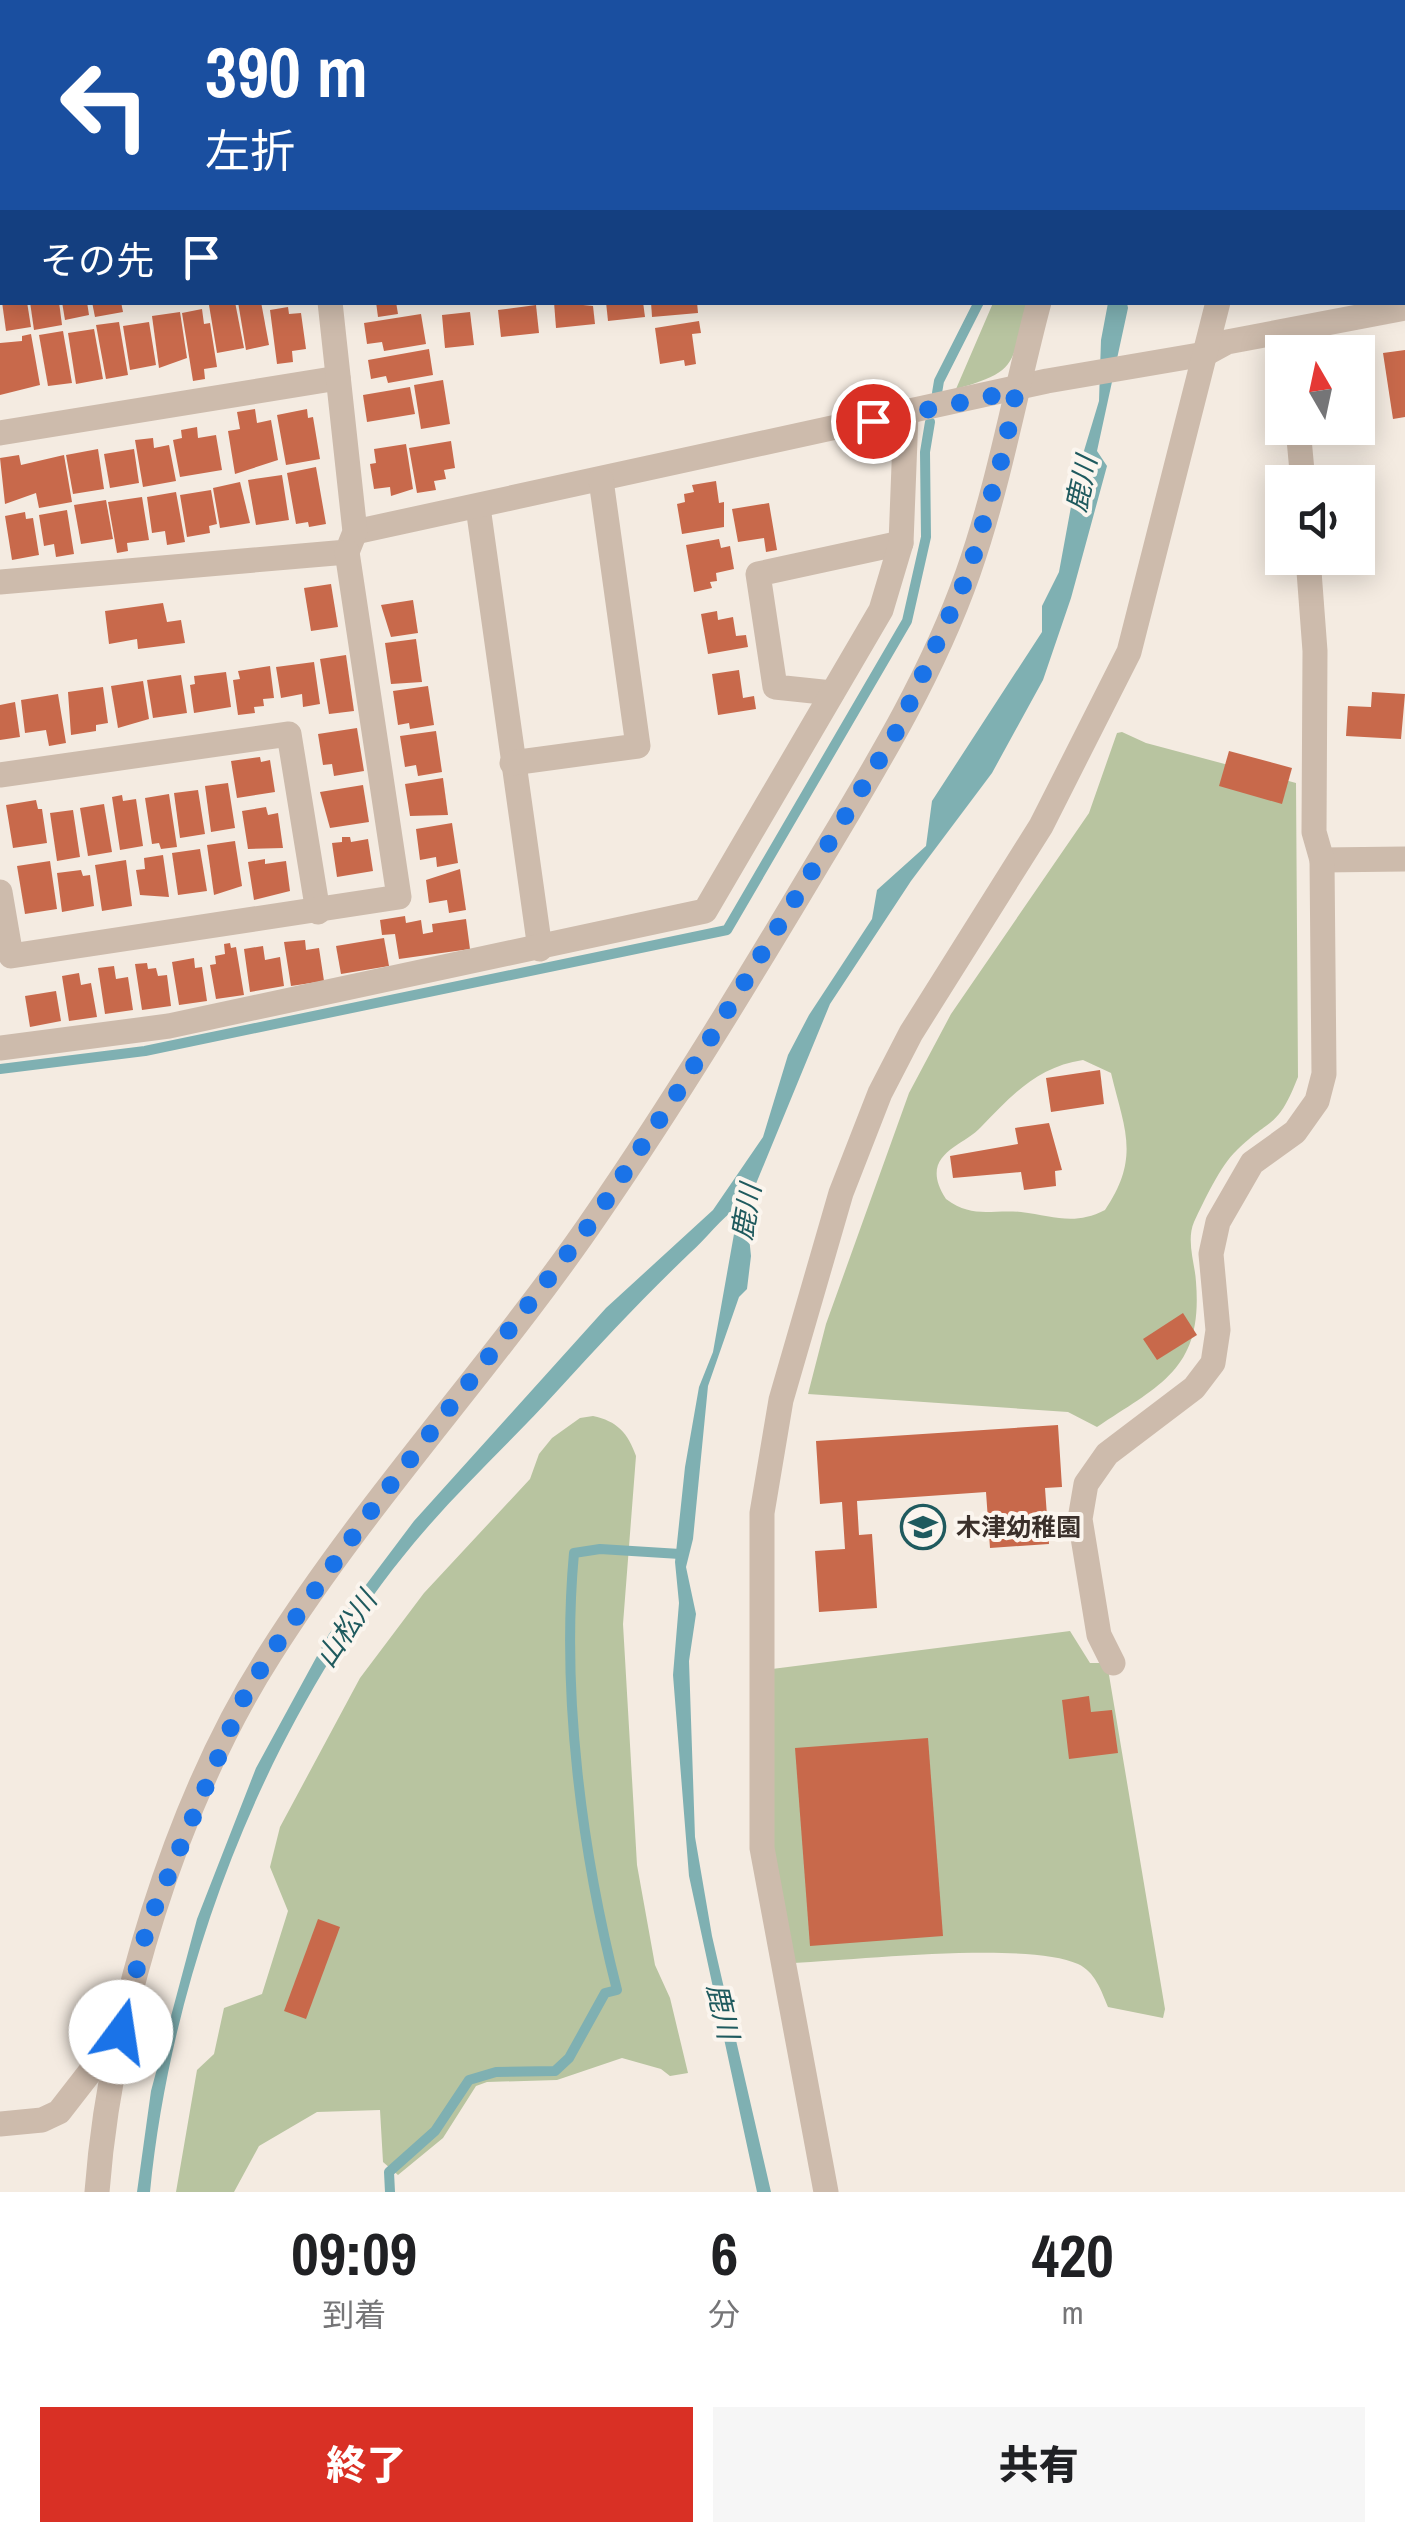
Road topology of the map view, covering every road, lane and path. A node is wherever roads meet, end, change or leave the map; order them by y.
1 (330, 305) edge
2 (1038, 305) edge
3 (1217, 305) edge
4 (1405, 308) edge
5 (1315, 335) edge
6 (1265, 342) edge
7 (1206, 354) junction
8 (338, 378) junction
9 (1016, 391) junction
10 (906, 414) junction
11 (0, 433) edge
12 (602, 480) junction
13 (478, 507) junction
14 (351, 542) junction
15 (901, 543) junction
16 (1309, 575) edge
17 (0, 582) edge
18 (832, 693) junction
19 (512, 764) junction
20 (0, 775) edge
21 (1322, 860) junction
22 (1405, 860) edge
23 (0, 892) edge
24 (318, 912) junction
25 (540, 948) junction
26 (0, 1048) edge
27 (1113, 1663) dead end
28 (121, 2032) junction
29 (0, 2124) edge
30 (97, 2192) edge
31 (826, 2192) edge

1 - 8 street
2 - 9 street
3 - 7 street
4 - 5 street
6 - 7 street
7 - 9 street
7 - 31 street
8 - 11 street
8 - 14 street
9 - 10 street
9 - 28 street
10 - 12 street
10 - 15 street
12 - 13 street
12 - 19 street
13 - 14 street
13 - 19 street
14 - 17 street
14 - 24 street
15 - 18 street
15 - 18 street
16 - 21 street
18 - 25 street
19 - 25 street
20 - 24 street
21 - 22 street
21 - 27 street
23 - 24 street
25 - 26 street
28 - 29 street
28 - 30 street

